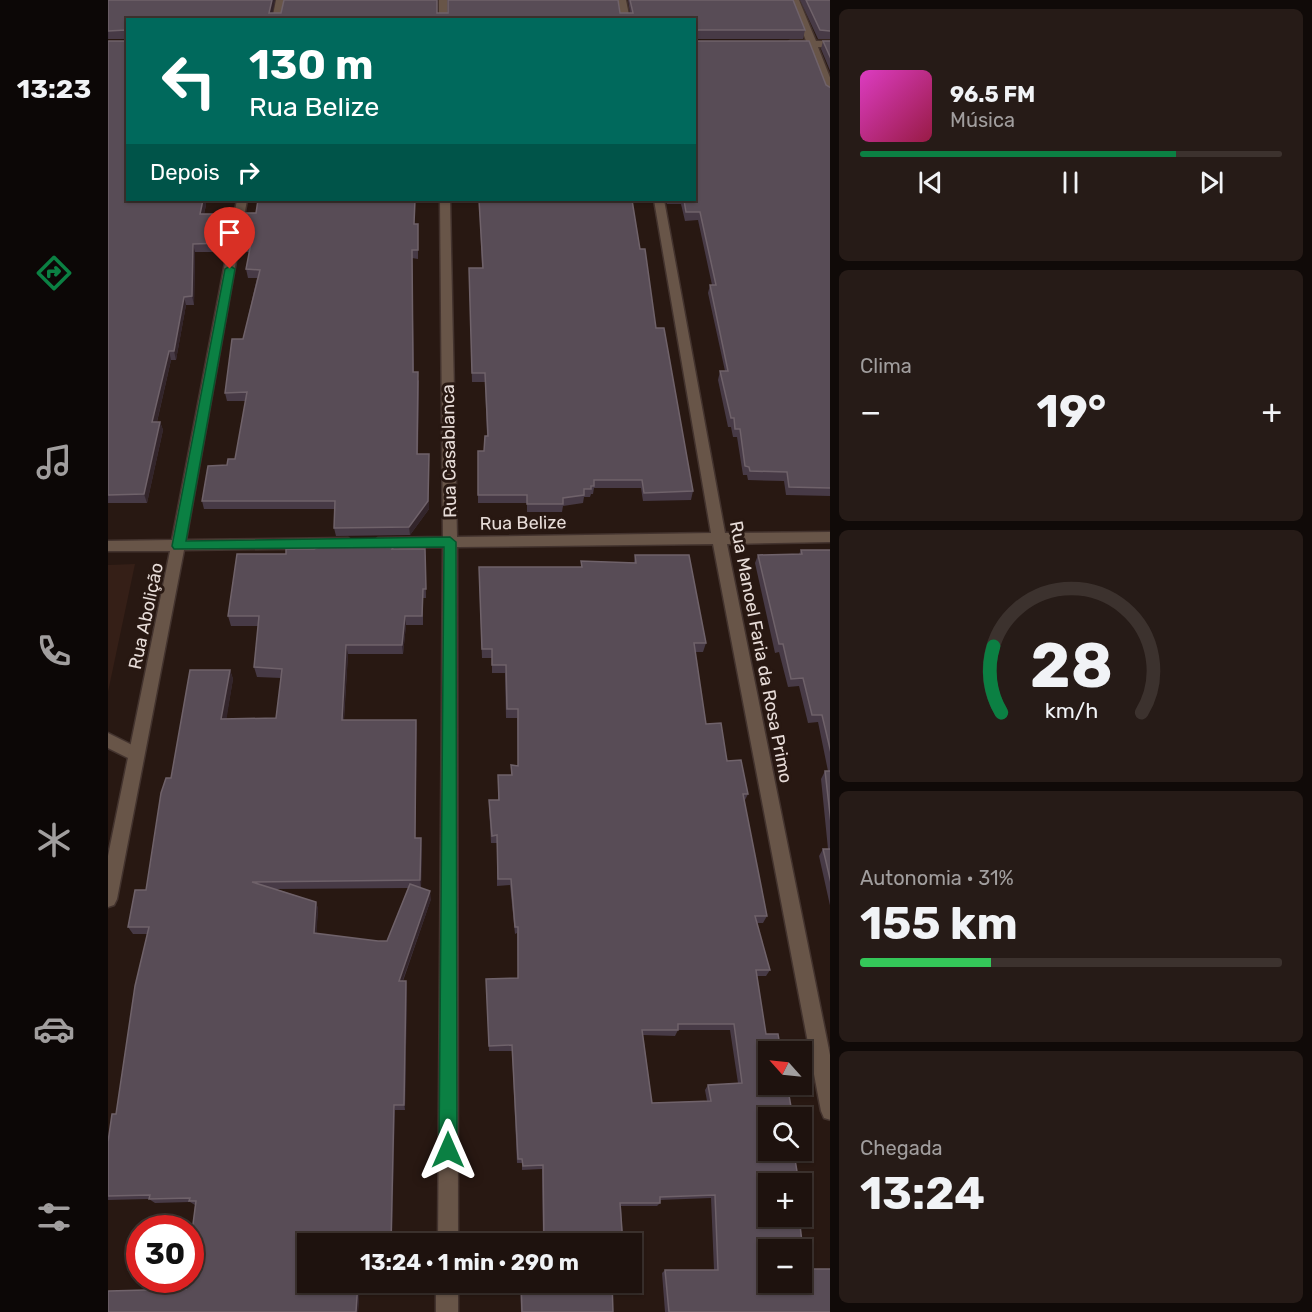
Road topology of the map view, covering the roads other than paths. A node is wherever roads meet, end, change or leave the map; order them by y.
1 (280, 0) edge
2 (443, 0) edge
3 (622, 0) edge
4 (795, 0) edge
5 (276, 18) edge
6 (443, 18) edge
7 (626, 18) edge
8 (776, 44) edge
9 (811, 44) junction
10 (830, 44) edge
11 (830, 91) edge
12 (242, 201) edge
13 (446, 201) edge
14 (659, 201) edge
15 (719, 537) junction
16 (830, 537) edge
17 (450, 542) junction
18 (108, 546) edge
19 (178, 546) junction
20 (108, 740) edge
21 (136, 755) junction
22 (113, 844) edge
23 (108, 898) edge
24 (830, 1106) edge
25 (448, 1233) edge
26 (447, 1293) edge
27 (447, 1312) edge

1 - 5 street
2 - 6 street
3 - 7 street
4 - 9 street
8 - 9 street
9 - 10 street
9 - 11 street
12 - 19 street, Rua Abolição
13 - 17 street, Rua Casablanca
14 - 15 street, Rua Manoel Faria da Rosa Primo
15 - 16 street, Rua Belize
15 - 17 street, Rua Belize
15 - 24 street, Rua Manoel Faria da Rosa Primo
17 - 19 street, Rua Belize
17 - 25 street, Rua Casablanca
18 - 19 street, Rua Belize
19 - 21 street, Rua Abolição
20 - 21 street
21 - 22 street, Rua Abolição
22 - 23 street, Rua Abolição
26 - 27 street

